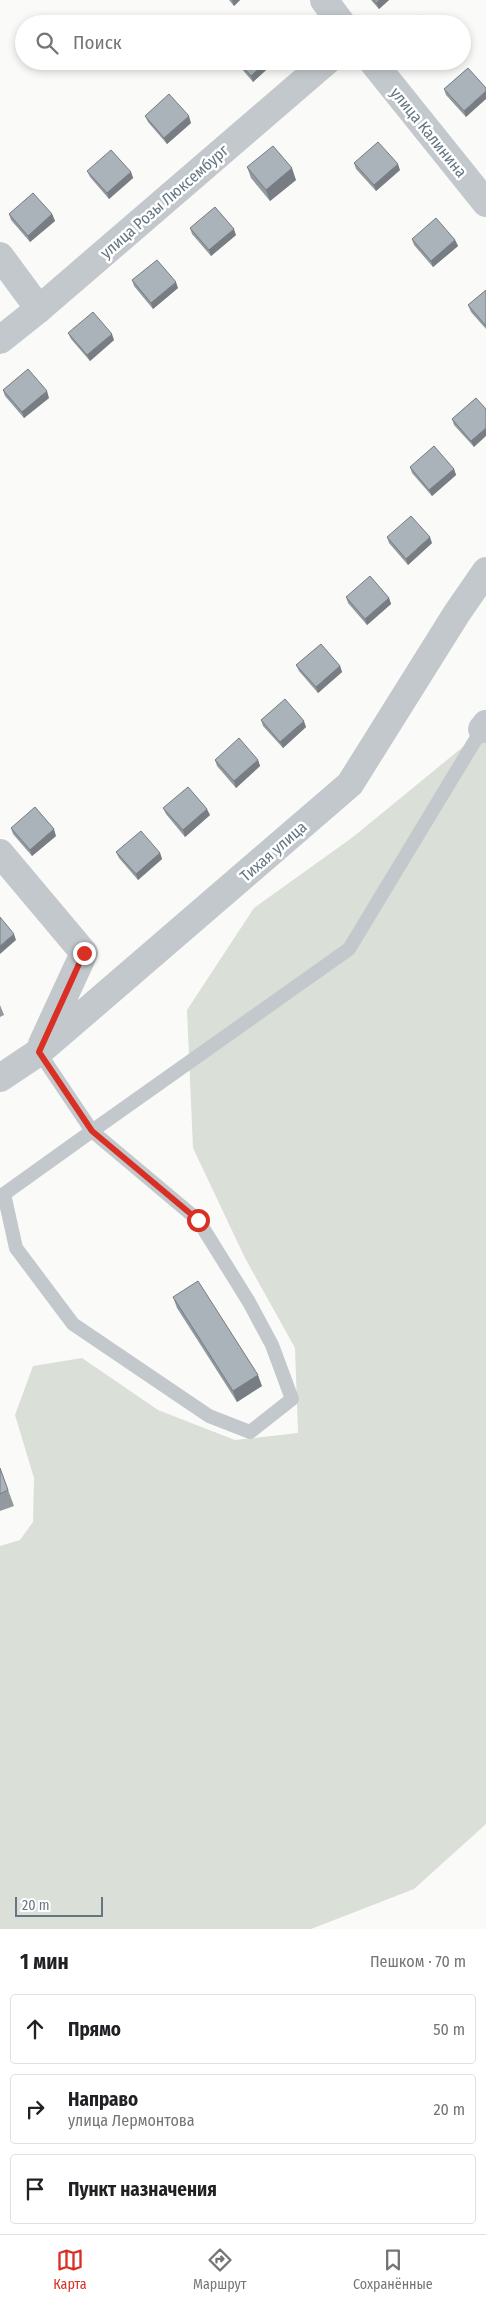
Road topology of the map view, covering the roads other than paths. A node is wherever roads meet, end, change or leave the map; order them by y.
1 (324, 0) edge
2 (335, 15) edge
3 (317, 70) edge
4 (379, 70) edge
5 (486, 203) edge
6 (0, 256) edge
7 (39, 309) junction
8 (0, 340) edge
9 (486, 570) edge
10 (484, 727) edge
11 (0, 853) edge
12 (39, 1052) junction
13 (0, 1078) edge
14 (92, 1131) junction
15 (4, 1194) junction
16 (0, 1217) edge

1 - 2 street
3 - 7 street, улица Розы Люксембург
4 - 5 street, улица Калинина
6 - 7 street
7 - 8 street, улица Розы Люксембург
9 - 12 street, Тихая улица
10 - 14 lane
11 - 12 street
12 - 13 street, Тихая улица
12 - 14 lane
14 - 15 lane
14 - 15 lane
15 - 16 lane

